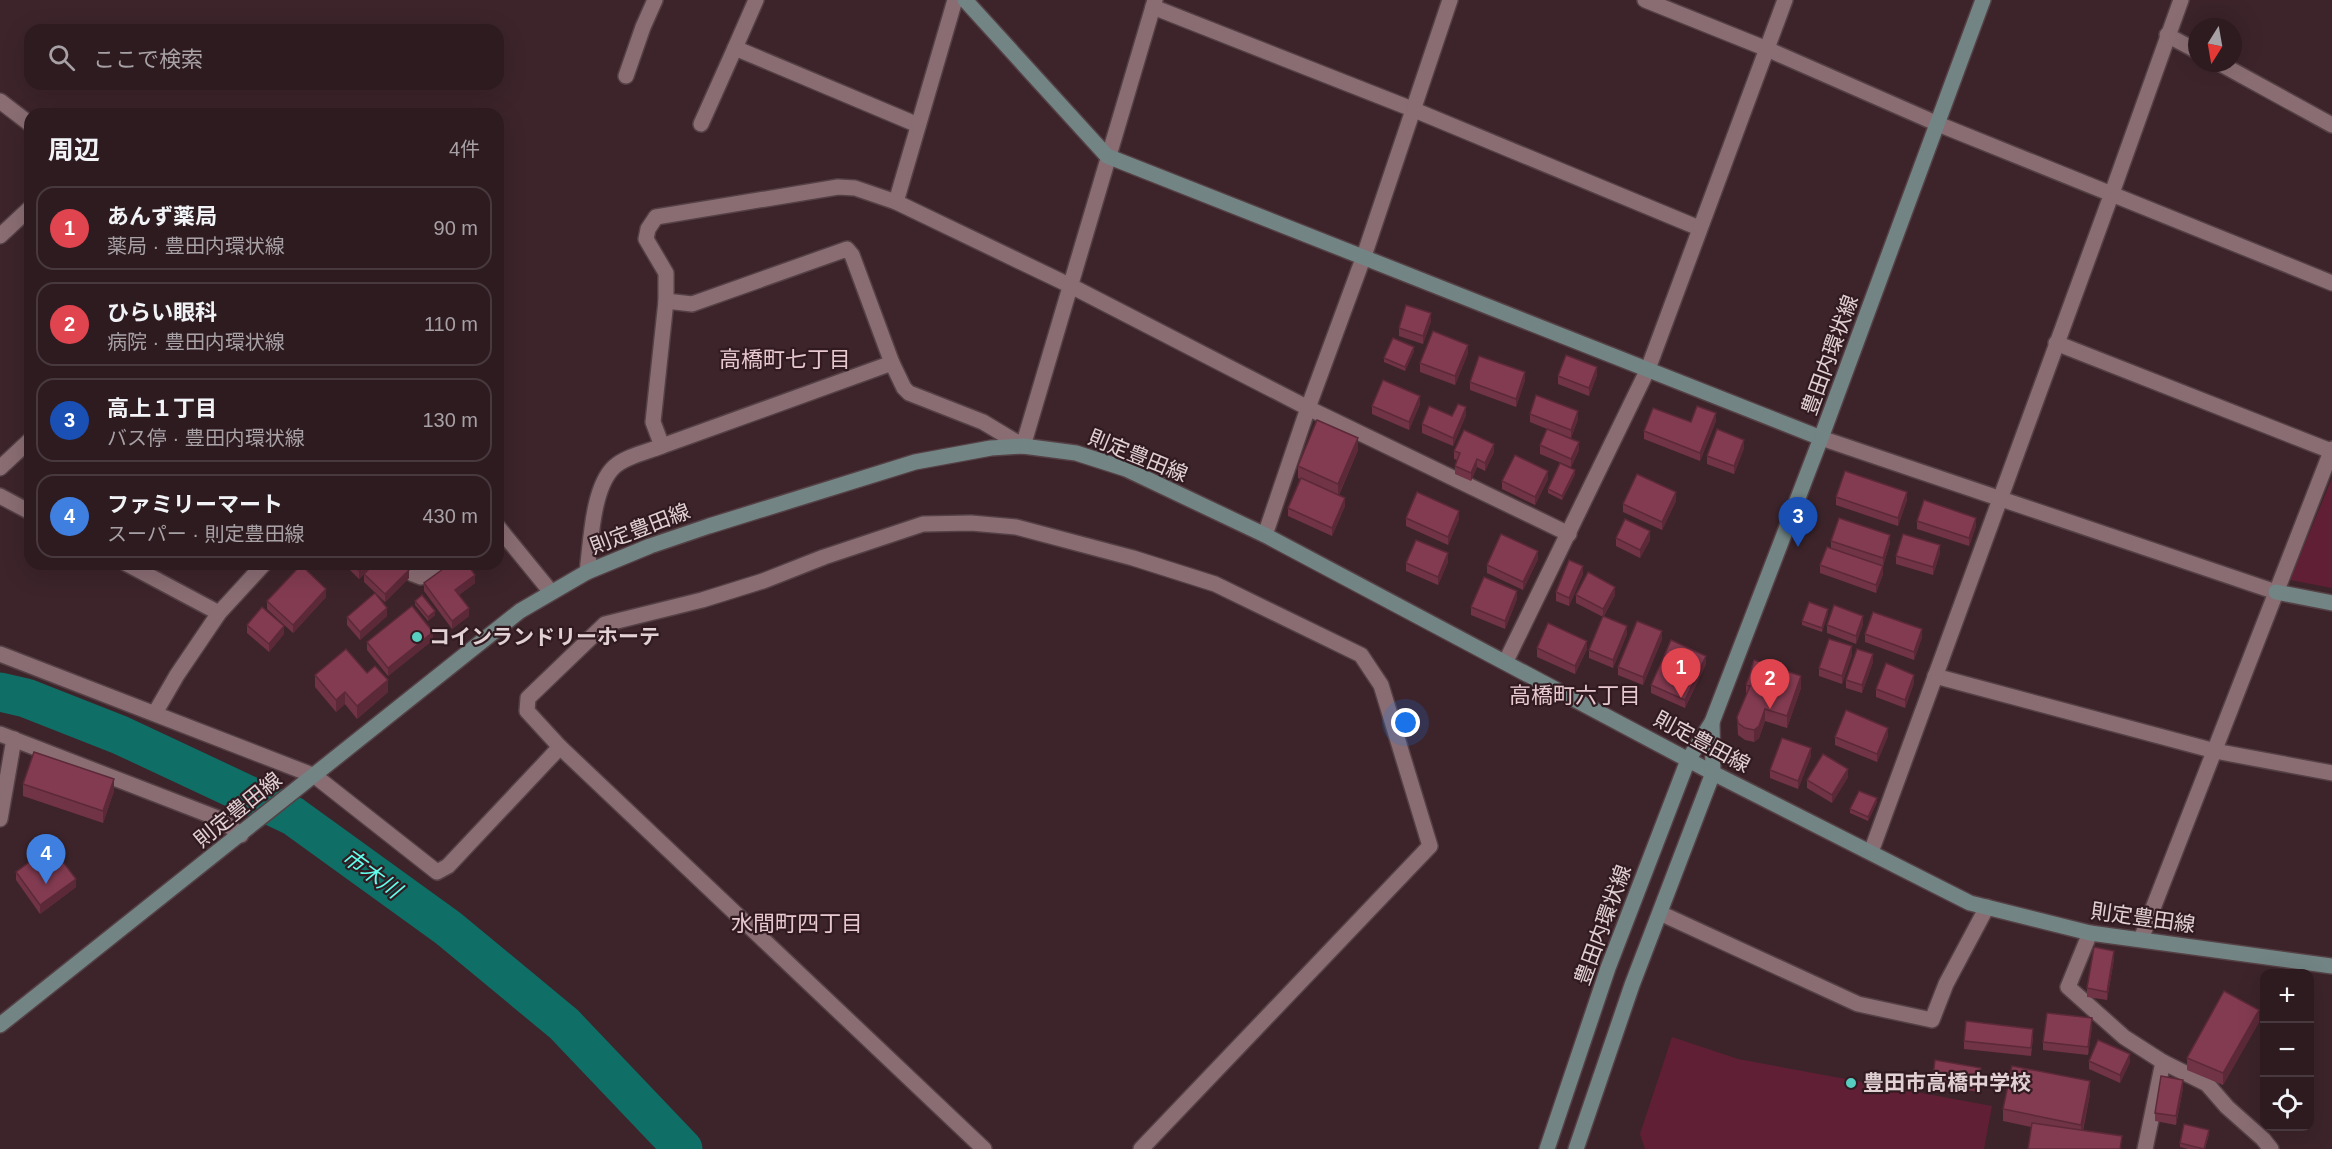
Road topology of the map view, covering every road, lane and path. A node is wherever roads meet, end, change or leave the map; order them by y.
1 (655, 0) edge
2 (756, 0) edge
3 (955, 0) edge
4 (965, 0) edge
5 (1450, 0) edge
6 (1645, 0) edge
7 (1785, 0) edge
8 (1983, 0) edge
9 (2181, 0) edge
10 (1154, 4) edge
11 (2167, 35) junction
12 (2188, 46) edge
13 (735, 48) junction
14 (1767, 49) junction
15 (2235, 72) edge
16 (626, 76) dead end
17 (0, 101) edge
18 (1412, 109) junction
19 (24, 119) edge
20 (1938, 123) junction
21 (701, 124) dead end
22 (918, 125) junction
23 (2332, 125) edge
24 (1107, 156) junction
25 (2112, 193) junction
26 (896, 202) junction
27 (24, 214) edge
28 (1699, 228) junction
29 (0, 236) edge
30 (1364, 256) junction
31 (2332, 283) edge
32 (1071, 286) junction
33 (666, 302) junction
34 (2056, 343) junction
35 (892, 363) junction
36 (1648, 369) junction
37 (1308, 408) junction
38 (1821, 438) junction
39 (24, 446) edge
40 (662, 446) junction
41 (1023, 446) junction
42 (2331, 450) edge
43 (0, 468) edge
44 (0, 496) edge
45 (1999, 498) junction
46 (24, 509) edge
47 (504, 534) edge
48 (1569, 534) junction
49 (1265, 535) junction
50 (138, 570) edge
51 (258, 570) edge
52 (409, 570) edge
53 (432, 570) edge
54 (587, 572) junction
55 (551, 592) junction
56 (2276, 592) junction
57 (2332, 603) edge
58 (219, 613) junction
59 (0, 654) edge
60 (1506, 661) junction
61 (1935, 676) junction
62 (155, 714) junction
63 (1712, 722) junction
64 (7, 736) edge
65 (560, 747) junction
66 (2215, 751) junction
67 (1688, 760) junction
68 (1713, 773) junction
69 (2332, 773) edge
70 (315, 776) junction
71 (0, 819) edge
72 (241, 835) junction
73 (1871, 852) junction
74 (1987, 907) junction
75 (1660, 913) junction
76 (2090, 933) junction
77 (2141, 939) junction
78 (2332, 966) edge
79 (0, 1025) edge
80 (2163, 1062) junction
81 (984, 1149) edge
82 (1141, 1149) edge
83 (1547, 1149) edge
84 (1576, 1149) edge
85 (2145, 1149) edge
86 (2271, 1149) edge

1 - 16 street
2 - 13 street
3 - 22 street
4 - 24 street
5 - 18 street
6 - 14 street
7 - 14 street
8 - 20 street, 豊田内環状線
9 - 11 street
10 - 18 street
10 - 24 street
11 - 12 street
11 - 25 street
13 - 21 street
13 - 22 street
14 - 20 street
14 - 28 street
15 - 23 street
17 - 19 street
18 - 28 street
18 - 30 street
20 - 25 street
20 - 38 street, 豊田内環状線
22 - 26 street
24 - 30 street
24 - 32 street
25 - 31 street
25 - 34 street
26 - 32 street
26 - 33 street
27 - 29 street
28 - 36 street
30 - 36 street
30 - 37 street
32 - 37 street
32 - 41 street
33 - 35 street
33 - 40 street
34 - 42 street
34 - 45 street
35 - 40 street
35 - 41 street
36 - 38 street
36 - 48 street
37 - 48 street
37 - 49 street
38 - 45 street
38 - 63 street, 豊田内環状線
39 - 43 street
40 - 54 street
41 - 49 street, 則定豊田線
41 - 54 street, 則定豊田線
42 - 56 street
44 - 46 street
45 - 56 street
45 - 61 street
47 - 55 street
48 - 60 street
49 - 60 street, 則定豊田線
50 - 58 street
51 - 58 street
52 - 53 street
54 - 55 street, 則定豊田線
55 - 70 street, 則定豊田線
56 - 57 street
56 - 66 street
58 - 62 street
59 - 62 street
60 - 67 street, 則定豊田線
61 - 66 street
61 - 73 street
62 - 70 street
63 - 67 street, 豊田内環状線
63 - 68 street, 豊田内環状線
64 - 71 street
64 - 72 street
65 - 70 street
65 - 81 street
65 - 82 street
66 - 69 street
66 - 77 street
67 - 68 street, 則定豊田線
67 - 83 street, 豊田内環状線
68 - 73 street, 則定豊田線
68 - 75 street, 豊田内環状線
70 - 72 street, 則定豊田線
72 - 79 street, 則定豊田線
73 - 74 street, 則定豊田線
74 - 75 street
74 - 76 street, 則定豊田線
75 - 84 street, 豊田内環状線
76 - 77 street, 則定豊田線
76 - 80 street
77 - 78 street, 則定豊田線
80 - 85 street
80 - 86 street

